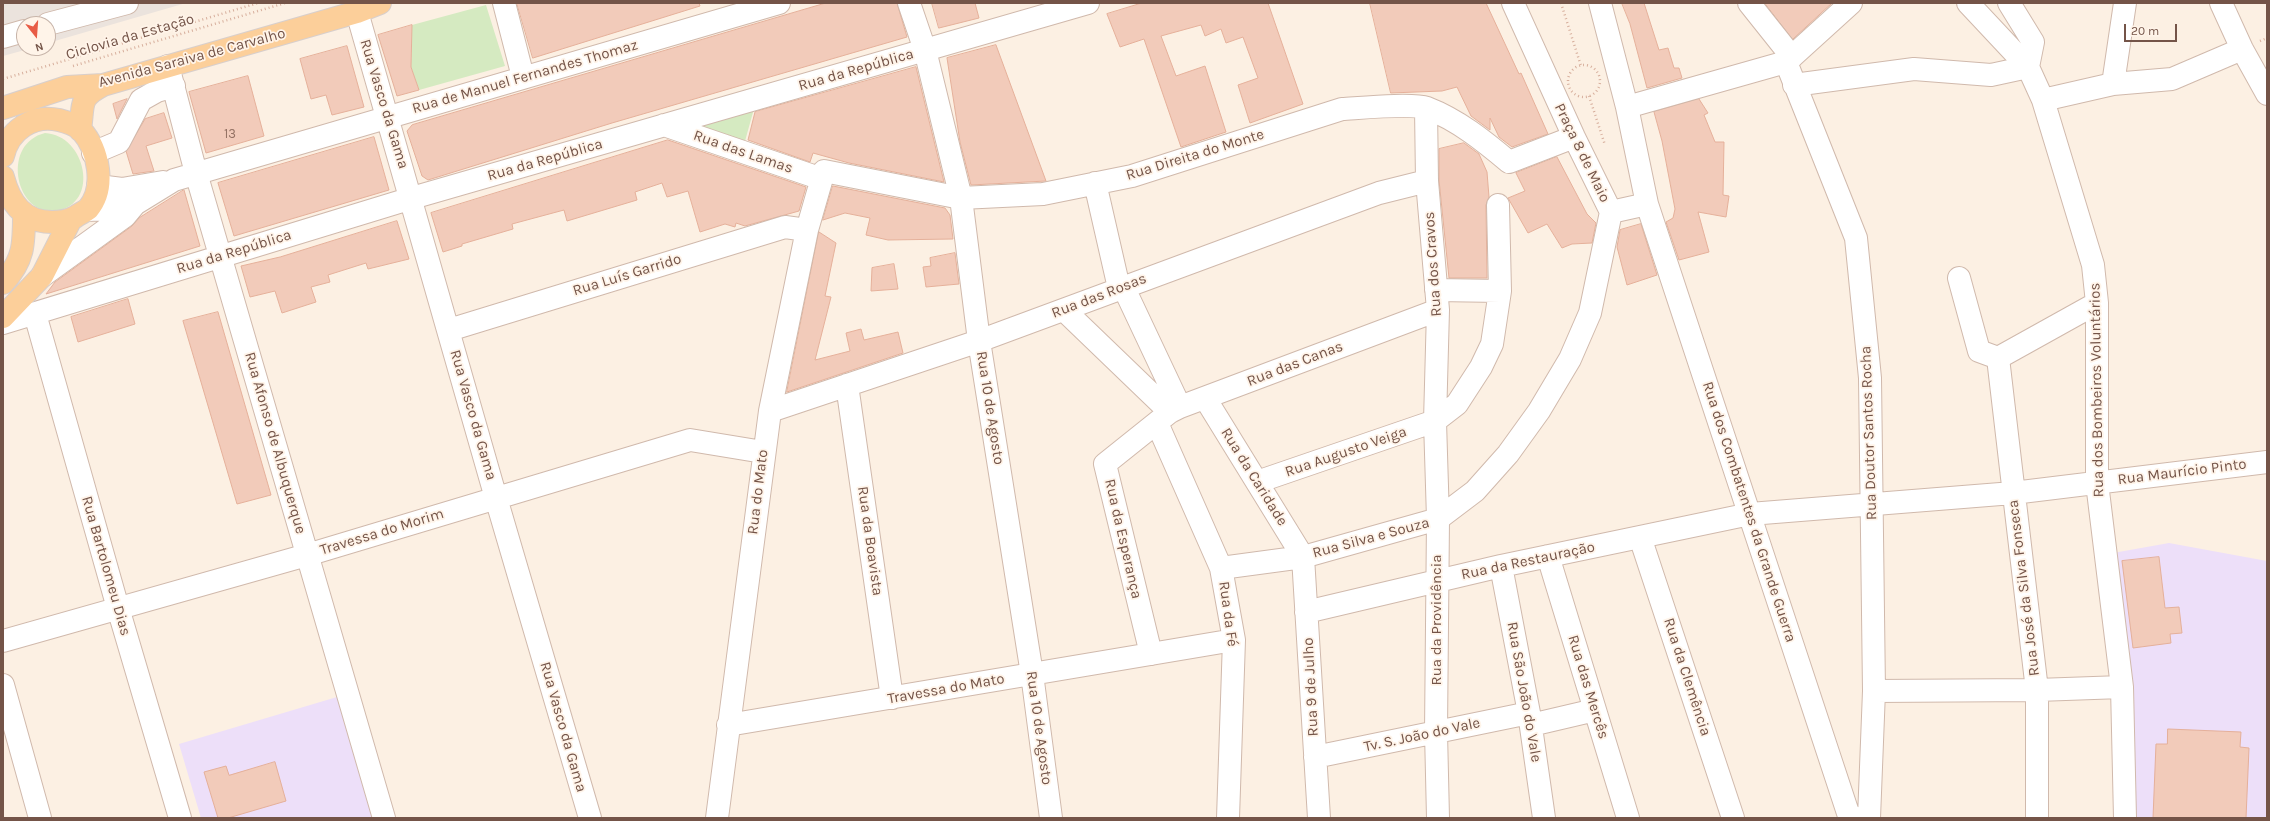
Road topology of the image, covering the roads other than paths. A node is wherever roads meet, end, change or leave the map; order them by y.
1 (127, 3) edge
2 (380, 3) edge
3 (504, 3) edge
4 (779, 3) edge
5 (909, 3) edge
6 (1088, 3) edge
7 (1513, 3) edge
8 (1600, 3) edge
9 (1749, 3) edge
10 (1851, 3) edge
11 (1968, 3) edge
12 (2009, 3) edge
13 (2125, 3) edge
14 (2221, 3) edge
15 (358, 12) junction
16 (56, 22) edge
17 (16, 33) edge
18 (3, 36) edge
19 (2242, 49) junction
20 (925, 50) junction
21 (1789, 60) junction
22 (2028, 67) junction
23 (171, 76) junction
24 (523, 77) junction
25 (2113, 84) junction
26 (103, 85) junction
27 (1794, 85) junction
28 (2267, 94) edge
29 (2043, 100) junction
30 (1627, 107) junction
31 (3, 108) edge
32 (1426, 108) junction
33 (388, 118) junction
34 (22, 122) edge
35 (664, 125) junction
36 (80, 130) junction
37 (1574, 137) junction
38 (93, 153) junction
39 (3, 156) edge
40 (196, 173) junction
41 (823, 175) junction
42 (3, 177) edge
43 (174, 180) junction
44 (1427, 181) junction
45 (1096, 183) junction
46 (98, 186) junction
47 (412, 198) junction
48 (961, 198) junction
49 (135, 204) junction
50 (1648, 204) junction
51 (1498, 205) dead end
52 (1611, 212) junction
53 (79, 214) junction
54 (24, 215) junction
55 (807, 230) junction
56 (220, 255) junction
57 (42, 276) junction
58 (1959, 278) dead end
59 (3, 283) edge
60 (1121, 287) junction
61 (1500, 291) junction
62 (1437, 300) junction
63 (2096, 303) junction
64 (1064, 310) junction
65 (35, 314) junction
66 (3, 317) edge
67 (3, 323) edge
68 (449, 330) junction
69 (979, 341) junction
70 (1998, 358) junction
71 (847, 385) junction
72 (1205, 398) junction
73 (770, 410) junction
74 (1169, 414) junction
75 (1435, 421) junction
76 (763, 452) junction
77 (2267, 462) edge
78 (1257, 482) junction
79 (2097, 483) junction
80 (2013, 492) junction
81 (496, 498) junction
82 (1871, 505) junction
83 (1750, 514) junction
84 (1438, 519) junction
85 (1640, 537) junction
86 (307, 555) junction
87 (1548, 556) junction
88 (1303, 557) junction
89 (1501, 566) junction
90 (1221, 568) junction
91 (1437, 581) junction
92 (118, 608) junction
93 (1306, 612) junction
94 (1234, 640) junction
95 (3, 641) edge
96 (1151, 654) junction
97 (1032, 674) junction
98 (3, 685) edge
99 (2122, 687) junction
100 (2037, 690) junction
101 (1874, 691) junction
102 (892, 698) junction
103 (1595, 710) junction
104 (1530, 719) junction
105 (728, 725) junction
106 (1436, 732) junction
107 (1315, 757) junction
108 (40, 818) edge
109 (180, 818) edge
110 (384, 818) edge
111 (590, 818) edge
112 (717, 818) edge
113 (1051, 818) edge
114 (1228, 818) edge
115 (1318, 818) edge
116 (1438, 818) edge
117 (1544, 818) edge
118 (1628, 818) edge
119 (1733, 818) edge
120 (1854, 818) edge
121 (1869, 818) edge
122 (2037, 818) edge
123 (2125, 818) edge

1 - 16 street
2 - 15 main road, Avenida Saraiva de Carvalho
3 - 24 street
4 - 24 street, Rua de Manuel Fernandes Thomaz
5 - 20 street, Rua 10 de Agosto
6 - 20 street, Rua da República
7 - 37 street, Praça 8 de Maio
8 - 30 street
9 - 21 street, Rua Doutor Santos Rocha
10 - 21 street
11 - 22 street, Rua dos Bombeiros Voluntários
12 - 22 street
13 - 25 street
14 - 19 street
15 - 23 main road, Avenida Saraiva de Carvalho
15 - 33 street, Rua Vasco da Gama
17 - 18 street
19 - 25 street
19 - 28 street
20 - 35 street, Rua da República
20 - 48 street, Rua 10 de Agosto
21 - 27 street, Rua Doutor Santos Rocha
21 - 30 street
22 - 27 street
22 - 29 street, Rua dos Bombeiros Voluntários
23 - 26 main road, Avenida Saraiva de Carvalho
23 - 38 street
23 - 40 street, Rua Afonso de Albuquerque
24 - 33 street, Rua de Manuel Fernandes Thomaz
25 - 29 street
26 - 31 main road, Avenida Saraiva de Carvalho
26 - 34 main road
26 - 36 main road
27 - 82 street, Rua Doutor Santos Rocha
29 - 63 street, Rua dos Bombeiros Voluntários
30 - 50 street
32 - 37 street
32 - 44 street, Rua dos Cravos
32 - 45 street, Rua Direita do Monte
33 - 40 street, Rua de Manuel Fernandes Thomaz
33 - 47 street, Rua Vasco da Gama
34 - 36 main road
34 - 39 main road
35 - 41 street, Rua das Lamas
35 - 47 street, Rua da República
36 - 38 main road
37 - 52 street, Praça 8 de Maio
38 - 46 main road
40 - 43 street, Rua de Manuel Fernandes Thomaz
40 - 56 street, Rua Afonso de Albuquerque
41 - 48 street, Rua das Lamas
41 - 55 street, Rua do Mato
42 - 54 main road
43 - 46 street
43 - 49 street, Rua de Manuel Fernandes Thomaz
44 - 60 street, Rua das Rosas
44 - 62 street, Rua dos Cravos
45 - 48 street, Rua Direita do Monte
45 - 60 street, Rua da Fé
46 - 53 main road
47 - 56 street, Rua da República
47 - 68 street, Rua Vasco da Gama
48 - 69 street, Rua 10 de Agosto
49 - 53 street
49 - 57 street, Rua de Manuel Fernandes Thomaz
50 - 52 street, Praça 8 de Maio
50 - 83 street, Rua dos Combatentes da Grande Guerra
51 - 61 street, Rua Augusto Veiga
52 - 84 street
53 - 54 main road
53 - 57 main road
54 - 59 main road
55 - 68 street, Rua Luís Garrido
55 - 73 street, Rua do Mato
56 - 65 street, Rua da República
56 - 86 street, Rua Afonso de Albuquerque
57 - 66 main road
58 - 70 street
60 - 64 street, Rua das Rosas
60 - 74 street, Rua da Fé
61 - 62 street
61 - 75 street, Rua Augusto Veiga
62 - 72 street, Rua das Canas
62 - 75 street, Rua dos Cravos
63 - 70 street
63 - 79 street, Rua dos Bombeiros Voluntários
64 - 69 street, Rua das Rosas
64 - 74 street
65 - 67 street, Rua da República
65 - 92 street, Rua Bartolomeu Dias
68 - 81 street, Rua Vasco da Gama
69 - 71 street, Rua das Rosas
69 - 97 street, Rua 10 de Agosto
70 - 80 street, Rua José da Silva Fonseca
71 - 73 street, Rua das Rosas
71 - 102 street, Rua da Boavista
72 - 74 street, Rua das Canas
72 - 78 street, Rua da Caridade
73 - 76 street, Rua do Mato
74 - 90 street, Rua da Fé
74 - 96 street, Rua da Esperança
75 - 78 street, Rua Augusto Veiga
75 - 84 street, Rua da Providência
76 - 81 street, Travessa do Morim
76 - 105 street, Rua do Mato
77 - 79 street, Rua Maurício Pinto
78 - 88 street, Rua da Caridade
79 - 80 street, Rua Maurício Pinto
79 - 99 street, Rua dos Bombeiros Voluntários
80 - 82 street, Rua Maurício Pinto
80 - 100 street, Rua José da Silva Fonseca
81 - 86 street, Travessa do Morim
81 - 111 street, Rua Vasco da Gama
82 - 83 street, Rua da Restauração
82 - 101 street, Rua Doutor Santos Rocha
83 - 85 street, Rua da Restauração
83 - 120 street, Rua dos Combatentes da Grande Guerra
84 - 88 street, Rua Silva e Souza
84 - 91 street, Rua da Providência
85 - 87 street, Rua da Restauração
85 - 119 street, Rua da Clemência
86 - 92 street, Travessa do Morim
86 - 110 street, Rua Afonso de Albuquerque
87 - 89 street, Rua da Restauração
87 - 103 street, Rua das Mercês
88 - 90 street, Rua Silva e Souza
88 - 93 street, Rua 9 de Julho
89 - 91 street, Rua da Restauração
89 - 104 street, Rua São João do Vale
90 - 94 street, Rua da Fé
91 - 93 street, Rua da Restauração
91 - 106 street, Rua da Providência
92 - 95 street, Travessa do Morim
92 - 109 street, Rua Bartolomeu Dias
93 - 107 street, Rua 9 de Julho
94 - 96 street, Travessa do Mato
94 - 114 street, Rua da Fé
96 - 97 street, Travessa do Mato
97 - 102 street, Travessa do Mato
97 - 113 street, Rua 10 de Agosto
98 - 108 street
99 - 100 street
99 - 123 street, Rua dos Bombeiros Voluntários
100 - 101 street
100 - 122 street, Rua José da Silva Fonseca
101 - 121 street, Rua Doutor Santos Rocha
102 - 105 street, Travessa do Mato
103 - 104 street, Tv. S. João do Vale
103 - 118 street, Rua das Mercês
104 - 106 street, Tv. S. João do Vale
104 - 117 street, Rua São João do Vale
105 - 112 street, Rua do Mato
106 - 107 street, Tv. S. João do Vale
106 - 116 street, Rua da Providência
107 - 115 street, Rua 9 de Julho

